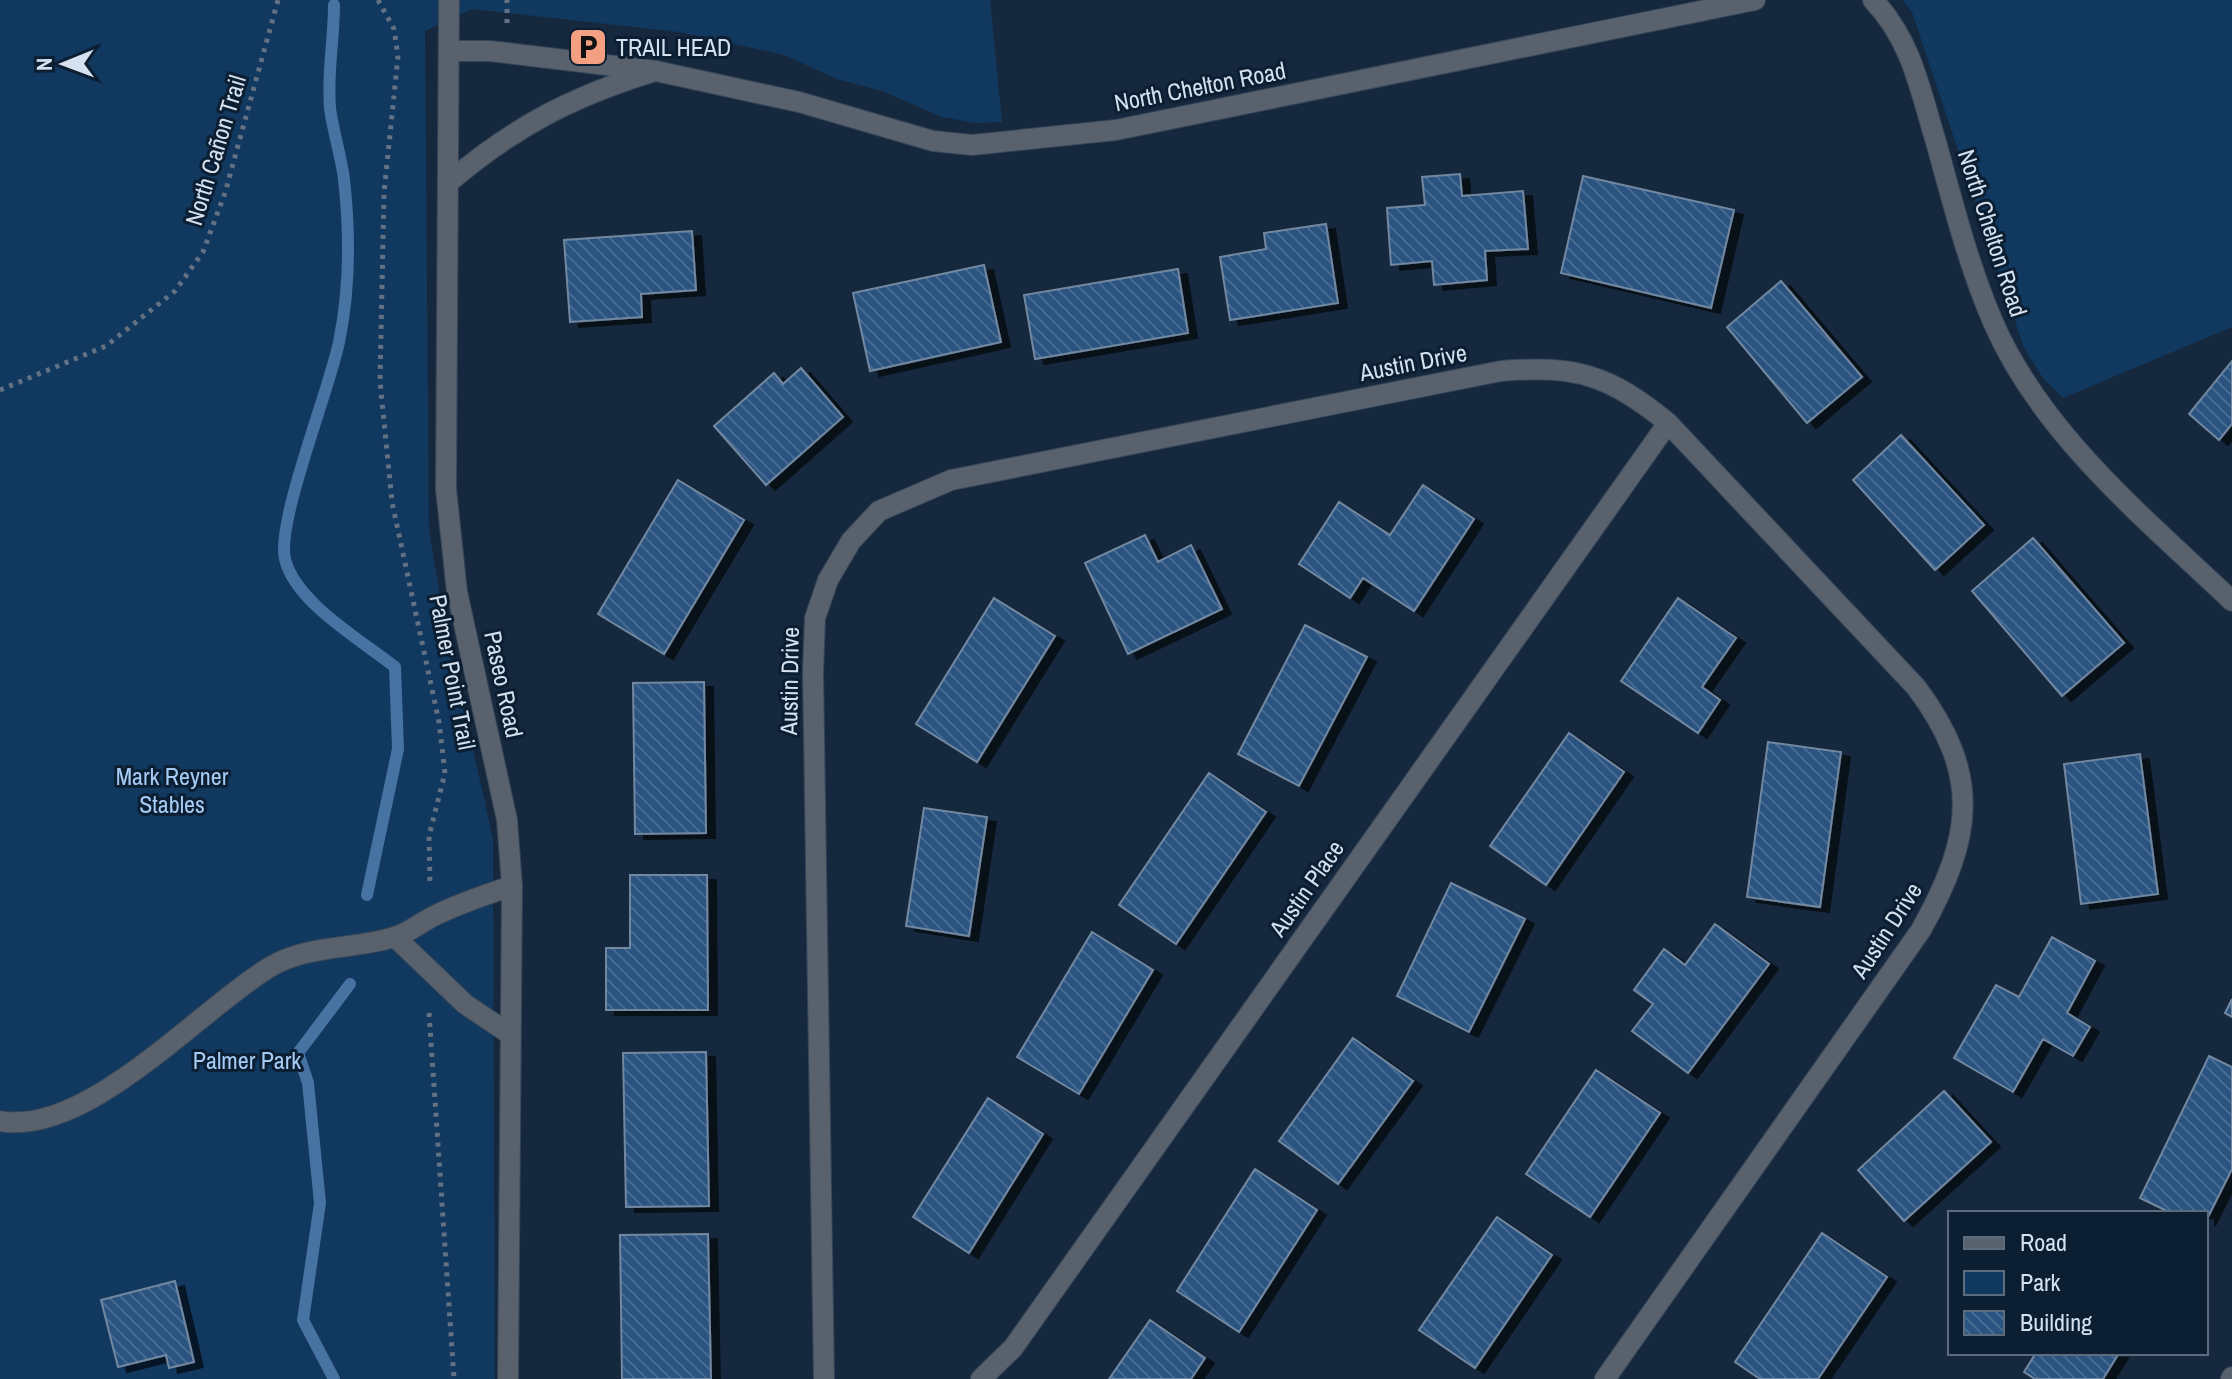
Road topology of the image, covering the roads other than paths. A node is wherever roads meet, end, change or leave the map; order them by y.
1 (449, 0) edge
2 (1755, 0) edge
3 (1873, 0) edge
4 (450, 51) junction
5 (656, 71) junction
6 (449, 182) junction
7 (1668, 423) junction
8 (2232, 601) edge
9 (512, 886) junction
10 (395, 937) junction
11 (511, 1035) junction
12 (0, 1121) edge
13 (508, 1379) edge
14 (824, 1379) edge
15 (981, 1379) edge
16 (1605, 1379) edge

1 - 4 street, Paseo Road
2 - 5 street, North Chelton Road
3 - 8 street, North Chelton Road
4 - 5 street, North Chelton Road
4 - 6 street, Paseo Road
5 - 6 street, North Chelton Road
6 - 9 street, Paseo Road
7 - 14 street, Austin Drive
7 - 15 street, Austin Place
7 - 16 street, Austin Drive
9 - 10 street
9 - 11 street, Paseo Road
10 - 11 street
10 - 12 street
11 - 13 street, Paseo Road

